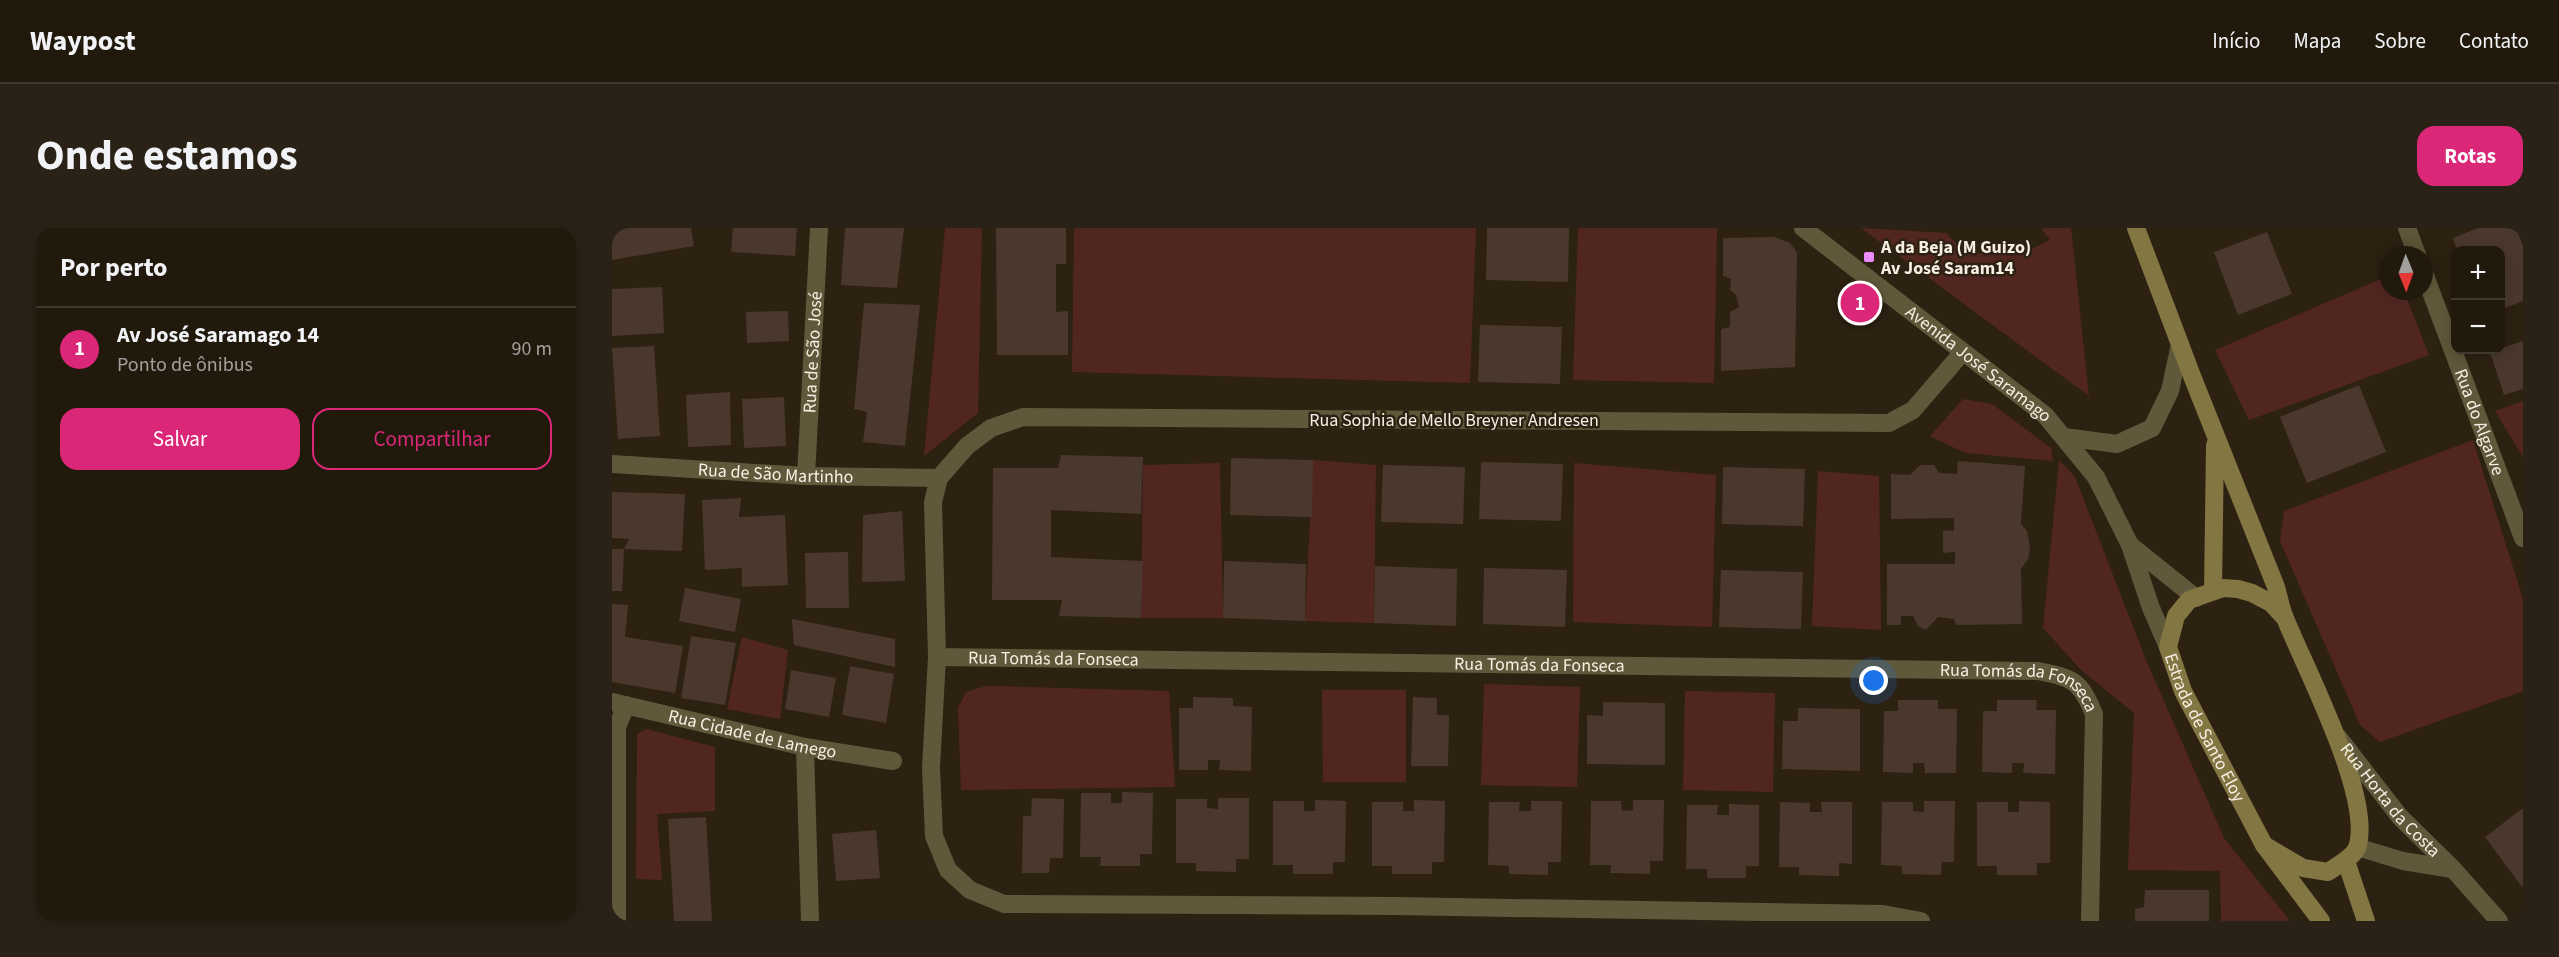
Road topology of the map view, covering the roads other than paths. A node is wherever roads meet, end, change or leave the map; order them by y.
1 (819, 228) edge
2 (1803, 228) edge
3 (2136, 228) edge
4 (2407, 228) edge
5 (2414, 246) edge
6 (2433, 297) edge
7 (2180, 344) junction
8 (1962, 353) junction
9 (2215, 434) junction
10 (2064, 438) junction
11 (612, 464) edge
12 (806, 476) junction
13 (939, 478) junction
14 (2523, 538) edge
15 (2130, 545) junction
16 (2214, 591) junction
17 (2196, 598) junction
18 (2283, 616) junction
19 (2168, 647) junction
20 (937, 657) junction
21 (619, 703) edge
22 (2332, 728) junction
23 (805, 747) junction
24 (893, 761) dead end
25 (2264, 844) junction
26 (2352, 854) junction
27 (2453, 869) junction
28 (1316, 914) edge
29 (617, 921) edge
30 (810, 921) edge
31 (1921, 921) edge
32 (2090, 921) edge
33 (2321, 921) edge
34 (2366, 921) edge
35 (2499, 921) edge

1 - 12 street, Rua de São José
2 - 8 street, Avenida José Saramago
3 - 7 main road, Estrada de Santo Eloy
4 - 5 street
6 - 14 street, Rua do Algarve
7 - 9 main road, Estrada de Santo Eloy
7 - 10 street, Avenida José Saramago
8 - 10 street, Avenida José Saramago
8 - 13 street, Rua Sophia de Mello Breyner Andresen
9 - 16 main road, Estrada de Santo Eloy
9 - 18 main road, Estrada de Santo Eloy
10 - 15 street, Avenida José Saramago
11 - 12 street, Rua de São Martinho
12 - 13 street, Rua de São Martinho
13 - 20 street
15 - 17 street, Avenida José Saramago
15 - 19 street, Avenida José Saramago
16 - 17 main road, Estrada de Santo Eloy
16 - 18 main road, Estrada de Santo Eloy
17 - 19 main road, Estrada de Santo Eloy
18 - 22 main road, Estrada de Santo Eloy
19 - 25 main road, Estrada de Santo Eloy
20 - 28 street
20 - 32 street, Rua Tomás da Fonseca
21 - 23 street, Rua Cidade de Lamego
21 - 29 street
22 - 26 main road, Estrada de Santo Eloy
22 - 27 street, Rua Horta da Costa
23 - 24 street, Rua Cidade de Lamego
23 - 30 street
25 - 26 main road
25 - 33 main road, Estrada de Santo Eloy
26 - 27 street, Rua Horta da Costa
26 - 34 main road, Estrada de Santo Eloy
27 - 35 street, Rua Horta da Costa
28 - 31 street

